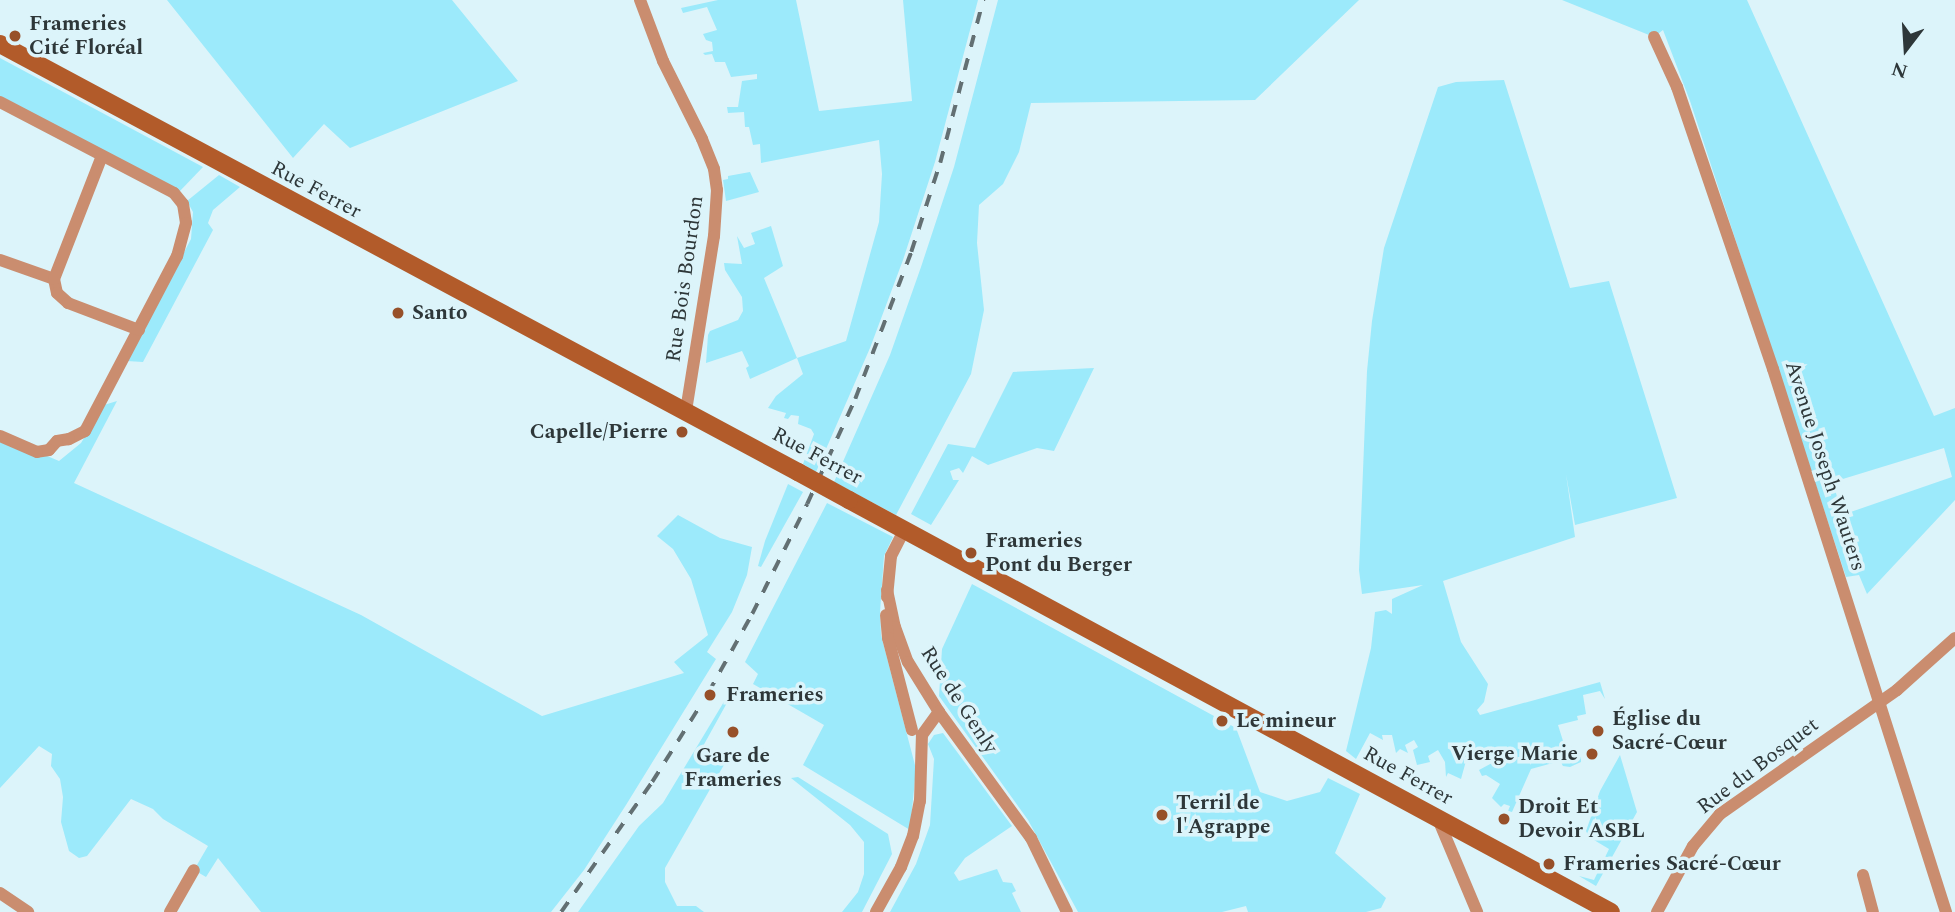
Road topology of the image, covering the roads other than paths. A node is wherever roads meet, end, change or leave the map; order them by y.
1 (640, 0) edge
2 (1654, 37) dead end
3 (0, 44) edge
4 (0, 102) edge
5 (102, 156) junction
6 (0, 260) edge
7 (54, 279) junction
8 (139, 330) junction
9 (685, 411) junction
10 (0, 436) edge
11 (904, 530) junction
12 (887, 590) junction
13 (1955, 638) edge
14 (929, 697) junction
15 (1878, 702) junction
16 (939, 712) junction
17 (912, 730) junction
18 (921, 773) junction
19 (1438, 819) junction
20 (194, 870) dead end
21 (1863, 875) dead end
22 (0, 893) edge
23 (28, 912) edge
24 (170, 912) edge
25 (876, 912) edge
26 (1067, 912) edge
27 (1477, 912) edge
28 (1611, 912) edge
29 (1657, 912) edge
30 (1873, 912) edge
31 (1946, 912) edge

1 - 9 street, Rue Bois Bourdon
2 - 15 street, Avenue Joseph Wauters
3 - 9 main road, Rue Ferrer
4 - 5 street
5 - 7 street
5 - 8 street
6 - 7 street
7 - 8 street
8 - 10 street
9 - 11 main road, Rue Ferrer, bridge
11 - 12 street
11 - 19 main road, Rue Ferrer
12 - 14 street, Rue de Genly
12 - 17 street, Rue de Genly
13 - 15 street, Rue du Bosquet
14 - 16 street, Rue de Genly
14 - 17 street
15 - 29 street, Rue du Bosquet
15 - 31 street, Avenue Joseph Wauters
16 - 18 street
16 - 26 street, Rue de Genly
17 - 18 street, Rue de Genly
18 - 25 street
19 - 27 street
19 - 28 main road, Rue Ferrer
20 - 24 street
21 - 30 street
22 - 23 street

